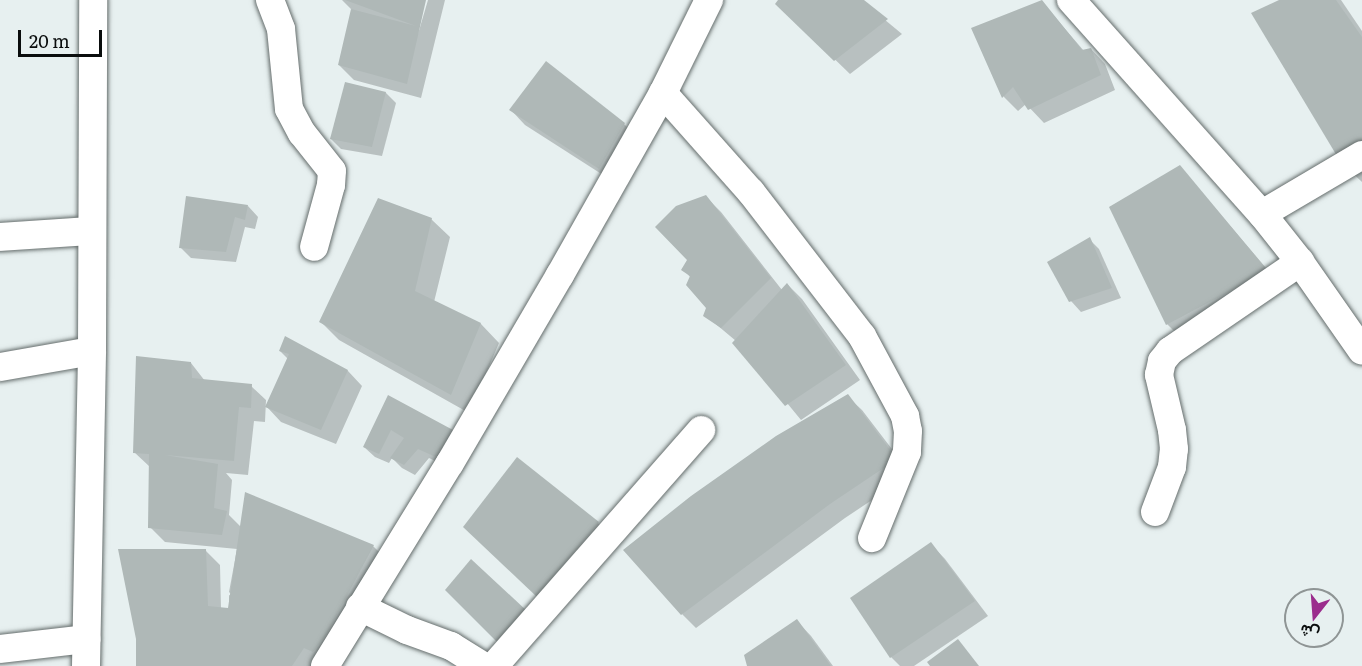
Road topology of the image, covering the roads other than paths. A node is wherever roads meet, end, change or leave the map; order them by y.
1 (93, 0) edge
2 (270, 0) edge
3 (709, 0) edge
4 (1071, 0) edge
5 (663, 93) junction
6 (1362, 155) edge
7 (1262, 214) junction
8 (91, 231) junction
9 (0, 237) edge
10 (314, 247) dead end
11 (1300, 262) junction
12 (92, 351) junction
13 (1362, 351) edge
14 (0, 367) edge
15 (701, 430) dead end
16 (1155, 512) dead end
17 (872, 538) dead end
18 (360, 608) junction
19 (0, 649) edge
20 (86, 653) edge
21 (325, 666) edge
22 (483, 666) edge
23 (494, 666) edge

1 - 8 street
2 - 10 street
3 - 5 street
4 - 7 street
5 - 17 street
5 - 18 street
6 - 7 street
7 - 11 street
8 - 9 street
8 - 12 street
11 - 13 street
11 - 16 street
12 - 14 street
12 - 20 street
15 - 23 street
18 - 21 street
18 - 22 street
19 - 20 street

